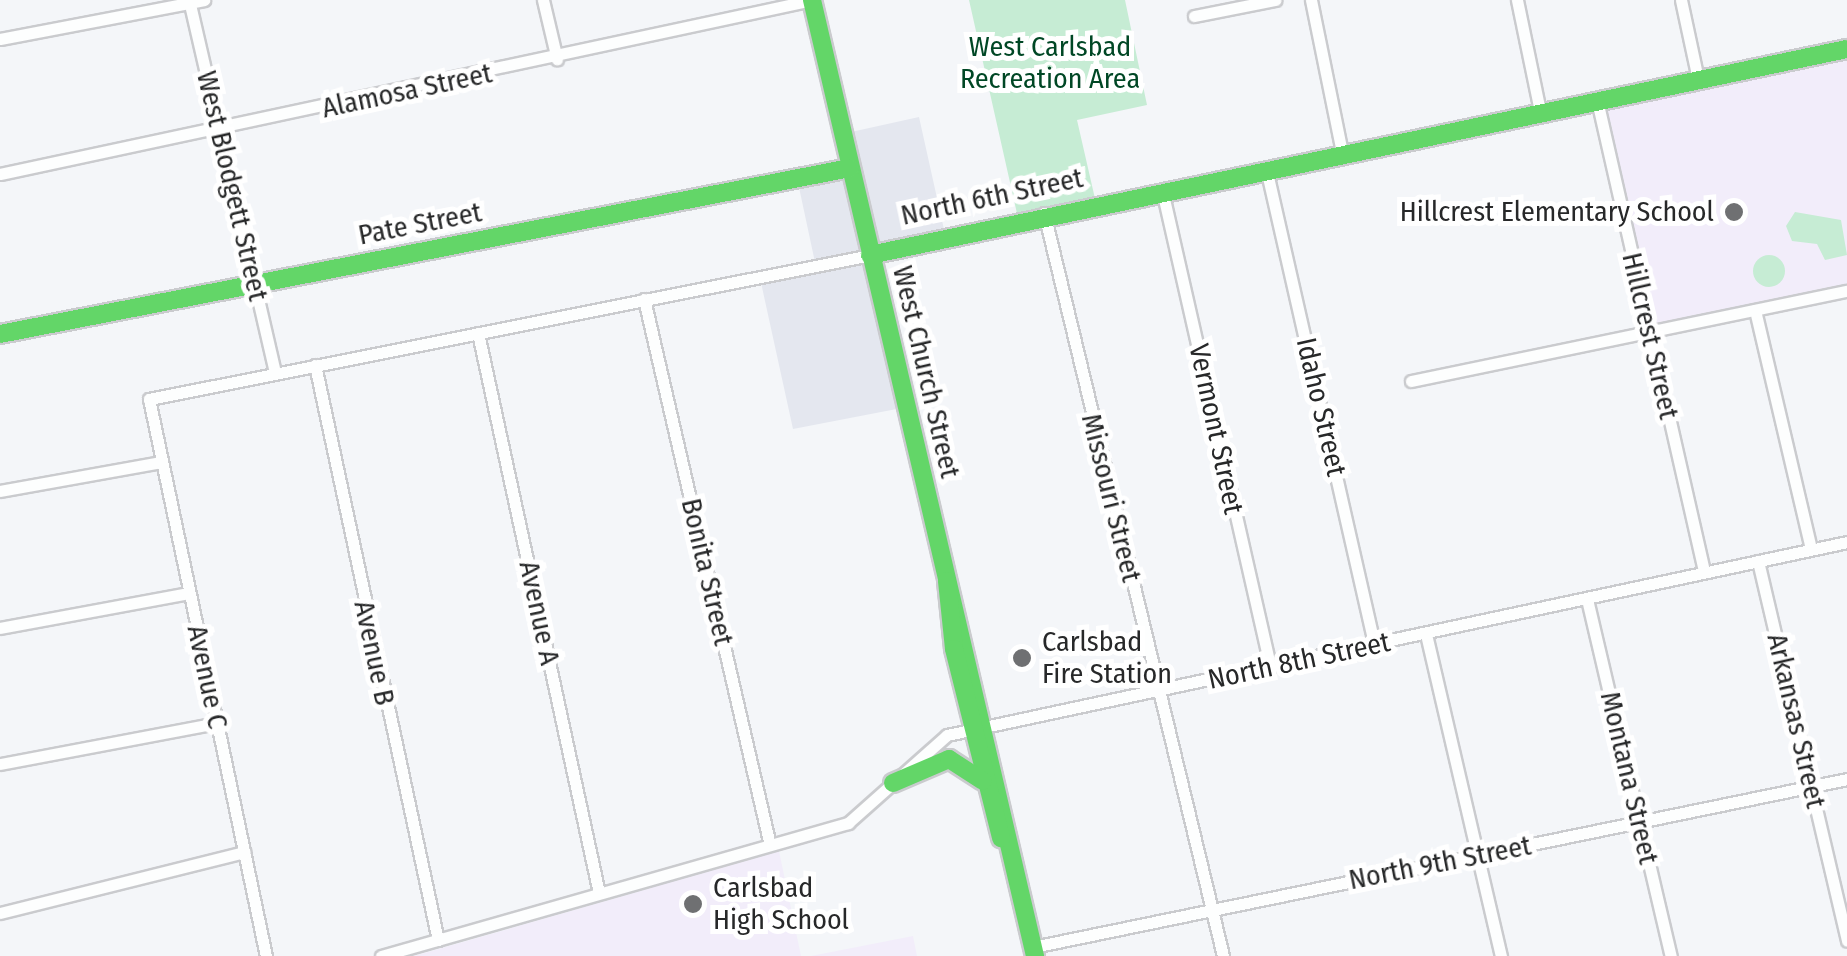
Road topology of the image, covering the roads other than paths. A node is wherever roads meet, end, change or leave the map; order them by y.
1 (204, 0) edge
2 (543, 0) edge
3 (812, 0) edge
4 (1275, 0) edge
5 (1311, 0) edge
6 (1517, 0) edge
7 (1681, 0) edge
8 (190, 2) edge
9 (1246, 2) edge
10 (1194, 16) dead end
11 (0, 39) edge
12 (1847, 50) edge
13 (556, 59) junction
14 (1698, 79) junction
15 (1597, 100) junction
16 (1540, 111) junction
17 (220, 132) junction
18 (1342, 152) junction
19 (850, 168) junction
20 (1266, 168) junction
21 (0, 174) edge
22 (1162, 190) junction
23 (1044, 213) junction
24 (870, 255) junction
25 (254, 284) junction
26 (1847, 290) edge
27 (644, 300) junction
28 (1755, 310) junction
29 (1648, 332) junction
30 (478, 333) junction
31 (0, 334) edge
32 (315, 365) junction
33 (275, 372) junction
34 (1411, 381) dead end
35 (149, 399) joint
36 (161, 462) junction
37 (0, 491) edge
38 (1847, 542) edge
39 (1811, 549) junction
40 (1758, 560) junction
41 (1704, 572) junction
42 (189, 593) junction
43 (1588, 599) junction
44 (0, 628) edge
45 (1426, 634) junction
46 (1375, 646) junction
47 (1270, 668) junction
48 (1159, 691) junction
49 (216, 723) junction
50 (980, 727) junction
51 (0, 764) edge
52 (1847, 780) edge
53 (893, 784) junction
54 (987, 786) junction
55 (1812, 787) junction
56 (1639, 822) junction
57 (770, 845) junction
58 (244, 852) junction
59 (1477, 855) junction
60 (599, 893) junction
61 (1212, 909) junction
62 (0, 912) edge
63 (438, 940) junction
64 (1847, 940) edge
65 (1034, 951) edge
66 (266, 956) edge
67 (381, 956) edge
68 (1223, 956) edge
69 (1501, 956) edge
70 (1671, 956) edge

1 - 8 street
2 - 13 street
3 - 13 street, Alamosa Street
3 - 19 street, West Church Street
4 - 9 street
5 - 18 street
6 - 16 street
7 - 14 street
8 - 11 street
8 - 17 street, West Blodgett Street
9 - 10 street
12 - 14 street, North 6th Street
13 - 17 street, Alamosa Street
14 - 15 street, North 6th Street
15 - 16 street, North 6th Street
15 - 29 street, Hillcrest Street
16 - 18 street, North 6th Street
17 - 21 street, Alamosa Street
17 - 25 street, West Blodgett Street
18 - 20 street, North 6th Street
19 - 24 street, West Church Street
19 - 25 street, Pate Street
20 - 22 street, North 6th Street
20 - 46 street, Idaho Street
22 - 23 street, North 6th Street
22 - 47 street, Vermont Street
23 - 24 street, North 6th Street
23 - 48 street, Missouri Street
24 - 27 street, North 6th Street
24 - 50 street, West Church Street
25 - 31 street, Pate Street
25 - 33 street, West Blodgett Street
26 - 28 street
27 - 30 street, North 6th Street
27 - 57 street, Bonita Street
28 - 29 street
28 - 39 street
29 - 34 street
29 - 41 street, Hillcrest Street
30 - 32 street, North 6th Street
30 - 60 street, Avenue A
32 - 33 street, North 6th Street
32 - 63 street, Avenue B
33 - 35 street, North 6th Street
35 - 36 street, Avenue C
36 - 37 street
36 - 42 street, Avenue C
38 - 39 street, North 8th Street
39 - 40 street, North 8th Street
40 - 41 street, North 8th Street
40 - 55 street, Arkansas Street
41 - 43 street, North 8th Street
42 - 44 street
42 - 49 street, Avenue C
43 - 45 street, North 8th Street
43 - 56 street, Montana Street
45 - 46 street, North 8th Street
45 - 59 street
46 - 47 street, North 8th Street
47 - 48 street, North 8th Street
48 - 50 street, North 8th Street
48 - 61 street, Missouri Street
49 - 51 street
49 - 58 street, Avenue C
50 - 53 street, North 8th Street
50 - 54 street, West Church Street
50 - 65 street, West Church Street
52 - 55 street, North 9th Street
53 - 54 street
53 - 57 street, North 8th Street
54 - 65 street, West Church Street
55 - 56 street, North 9th Street
55 - 64 street, Arkansas Street
56 - 59 street, North 9th Street
56 - 70 street, Montana Street
57 - 60 street, North 8th Street
58 - 62 street
58 - 66 street, Avenue C
59 - 61 street, North 9th Street
59 - 69 street
60 - 63 street, North 8th Street
61 - 65 street, North 9th Street
61 - 68 street, Missouri Street
63 - 67 street, North 8th Street

